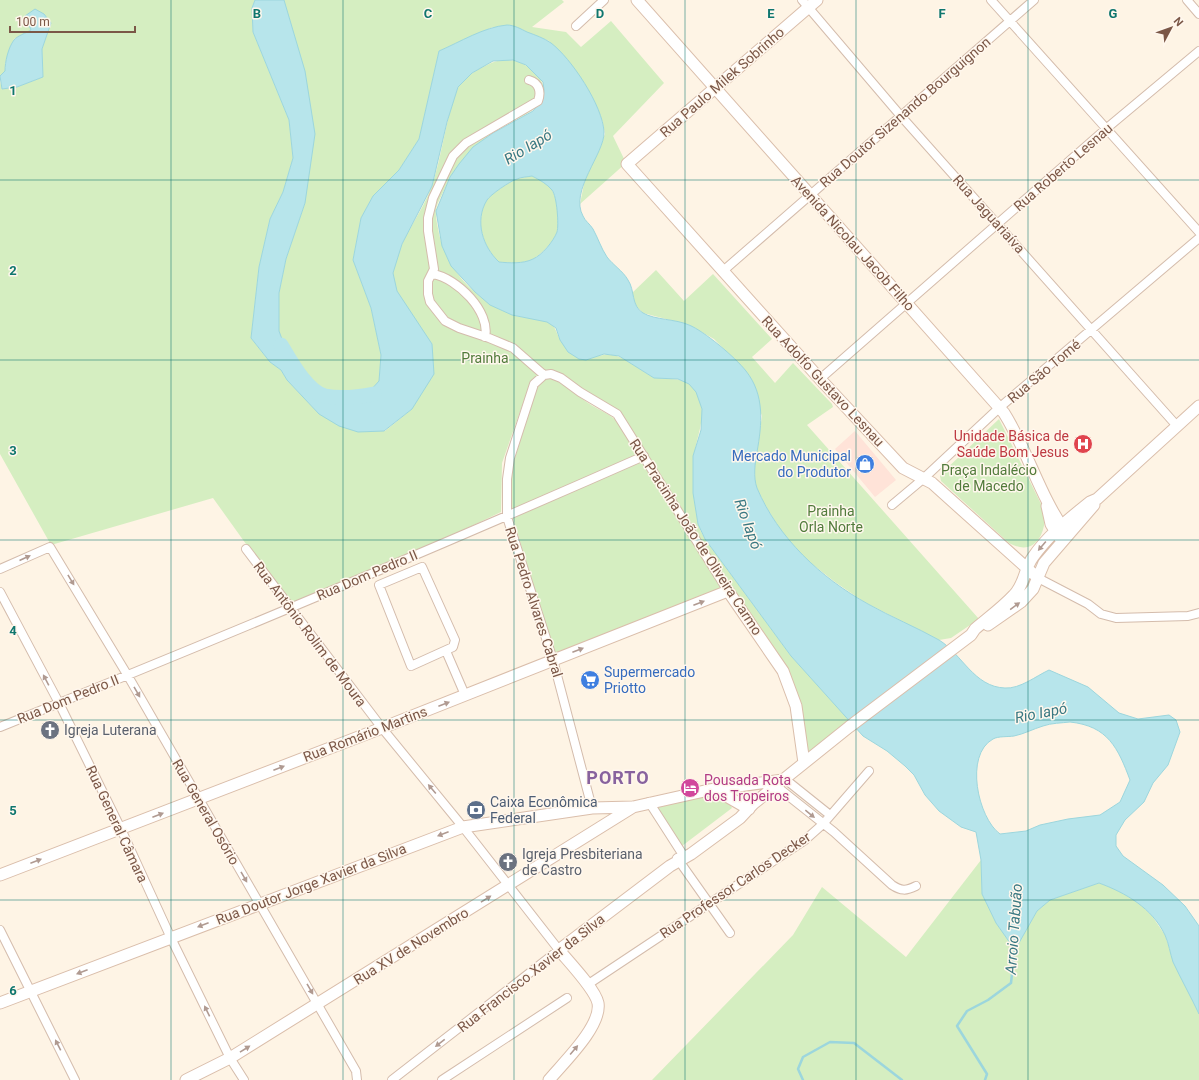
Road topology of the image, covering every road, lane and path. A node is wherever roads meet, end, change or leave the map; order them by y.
1 (604, 0) edge
2 (637, 0) edge
3 (991, 0) edge
4 (1034, 0) edge
5 (1187, 0) edge
6 (809, 2) edge
7 (1199, 14) edge
8 (1009, 22) junction
9 (576, 26) dead end
10 (1199, 50) edge
11 (529, 80) dead end
12 (714, 88) junction
13 (900, 115) junction
14 (1107, 128) junction
15 (627, 164) joint
16 (810, 195) junction
17 (998, 224) junction
18 (1199, 232) edge
19 (1199, 238) edge
20 (723, 271) junction
21 (433, 274) junction
22 (907, 304) junction
23 (1092, 331) junction
24 (485, 337) junction
25 (544, 375) junction
26 (820, 379) junction
27 (1199, 406) edge
28 (999, 408) junction
29 (1177, 426) junction
30 (644, 456) junction
31 (923, 479) junction
32 (892, 505) dead end
33 (507, 517) junction
34 (1061, 533) junction
35 (246, 549) dead end
36 (0, 569) edge
37 (1026, 569) junction
38 (1038, 578) junction
39 (728, 591) junction
40 (0, 592) edge
41 (289, 608) junction
42 (1199, 613) edge
43 (971, 635) junction
44 (446, 651) junction
45 (553, 660) junction
46 (128, 676) junction
47 (465, 695) junction
48 (59, 703) junction
49 (0, 727) edge
50 (382, 728) junction
51 (804, 763) junction
52 (869, 771) dead end
53 (781, 783) junction
54 (751, 784) junction
55 (709, 790) junction
56 (198, 799) junction
57 (649, 802) junction
58 (751, 805) junction
59 (592, 808) junction
60 (613, 812) junction
61 (830, 815) junction
62 (605, 823) junction
63 (823, 824) junction
64 (463, 827) junction
65 (121, 829) junction
66 (678, 860) junction
67 (0, 875) edge
68 (509, 885) junction
69 (916, 886) dead end
70 (259, 904) junction
71 (708, 904) junction
72 (0, 930) edge
73 (730, 933) dead end
74 (171, 938) junction
75 (559, 950) junction
76 (587, 984) junction
77 (31, 992) junction
78 (567, 998) dead end
79 (0, 1003) edge
80 (318, 1003) junction
81 (230, 1058) junction
82 (75, 1080) edge
83 (186, 1080) edge
84 (244, 1080) edge
85 (357, 1080) edge
86 (392, 1080) edge
87 (442, 1080) edge
88 (549, 1080) edge

1 - 9 street
2 - 12 street, Avenida Nicolau Jacob Filho
3 - 8 street
4 - 8 street, Rua Doutor Sizenando Bourguignon
5 - 7 street
6 - 12 street, Rua Paulo Milek Sobrinho
6 - 13 street, Rua Jaguariaíva
8 - 13 street, Rua Doutor Sizenando Bourguignon
8 - 14 street
10 - 14 street, Rua Roberto Lesnau
11 - 21 street
12 - 15 street, Rua Paulo Milek Sobrinho
12 - 16 street, Avenida Nicolau Jacob Filho
13 - 16 street, Rua Doutor Sizenando Bourguignon
13 - 17 street, Rua Jaguariaíva
14 - 17 street, Rua Roberto Lesnau
14 - 18 street
15 - 20 street, Rua Adolfo Gustavo Lesnau
16 - 20 street, Rua Doutor Sizenando Bourguignon
16 - 22 street, Avenida Nicolau Jacob Filho
17 - 22 street, Rua Roberto Lesnau
17 - 23 street, Rua Jaguariaíva
19 - 23 street, Rua São Tomé
20 - 26 street, Rua Adolfo Gustavo Lesnau
21 - 24 street
21 - 24 street
22 - 26 street, Rua Roberto Lesnau
22 - 28 street, Avenida Nicolau Jacob Filho
23 - 28 street, Rua São Tomé
23 - 29 street, Rua Jaguariaíva
24 - 25 street
25 - 30 street, Rua Pracinha João de Oliveira Carmo
25 - 33 street, Rua Pedro Alvares Cabral
26 - 31 street, Rua Adolfo Gustavo Lesnau
27 - 29 street
28 - 31 street, Rua São Tomé
28 - 34 street, Avenida Nicolau Jacob Filho
29 - 34 street
30 - 33 street, Rua Dom Pedro II
30 - 39 street, Rua Pracinha João de Oliveira Carmo
31 - 32 street, Rua São Tomé
31 - 37 street, Rua Adolfo Gustavo Lesnau
33 - 41 street, Rua Dom Pedro II
33 - 45 street, Rua Pedro Alvares Cabral
34 -> 37 street
34 - 38 street
35 - 41 street, Rua Antônio Rolim de Moura
36 -> 46 street, Rua General Osório
37 - 38 street, Rua Adolfo Gustavo Lesnau
37 - 43 street
38 - 42 street
43 -> 38 street
45 -> 39 street, Rua Romário Martins
39 - 51 street, Rua Pracinha João de Oliveira Carmo
48 -> 40 street, Rua General Câmara
41 - 46 street, Rua Dom Pedro II
41 - 50 street, Rua Antônio Rolim de Moura
43 - 51 street, Rua Francisco Xavier da Silva
44 - 44 street
44 - 47 street
45 - 47 street, Rua Romário Martins
45 - 59 street, Rua Pedro Alvares Cabral
46 - 48 street, Rua Dom Pedro II
46 -> 56 street, Rua General Osório
50 -> 47 street, Rua Romário Martins
48 - 49 street, Rua Dom Pedro II
48 - 65 street, Rua General Câmara
56 -> 50 street, Rua Romário Martins
64 -> 50 street, Rua Antônio Rolim de Moura
51 - 53 street, Rua Francisco Xavier da Silva
52 - 61 street, Rua Professor Carlos Decker
53 - 54 street, Rua XV de Novembro
53 - 58 street, Rua Francisco Xavier da Silva
53 - 61 street
53 -> 63 street
54 - 55 street, Rua XV de Novembro
54 - 58 street
55 - 57 street, Rua XV de Novembro
55 - 58 street
65 -> 56 street, Rua Romário Martins
56 -> 70 street, Rua General Osório
57 - 60 street, Rua XV de Novembro
57 - 66 street
58 - 66 street, Rua Francisco Xavier da Silva
59 - 60 street, Rua Doutor Jorge Xavier da Silva
59 - 62 street
59 - 64 street, Rua Doutor Jorge Xavier da Silva
60 - 62 street, Rua XV de Novembro
61 - 63 street, Rua Professor Carlos Decker
62 - 68 street, Rua XV de Novembro
63 - 69 street
63 - 71 street, Rua Professor Carlos Decker
64 - 68 street, Rua Antônio Rolim de Moura
64 -> 70 street, Rua Doutor Jorge Xavier da Silva
67 -> 65 street, Rua Romário Martins
65 - 74 street, Rua General Câmara
66 - 71 street
66 - 75 street, Rua Francisco Xavier da Silva
68 - 75 street, Rua Antônio Rolim de Moura
80 -> 68 street, Rua XV de Novembro
70 -> 74 street, Rua Doutor Jorge Xavier da Silva
70 -> 80 street, Rua General Osório
71 - 73 street
71 - 76 street, Rua Professor Carlos Decker
72 - 77 street
74 -> 77 street, Rua Doutor Jorge Xavier da Silva
81 -> 74 street, Rua General Câmara
75 - 76 street, Rua Antônio Rolim de Moura
75 -> 86 street, Rua Francisco Xavier da Silva
88 -> 76 street, Rua Antônio Rolim de Moura
77 - 79 street, Rua Doutor Jorge Xavier da Silva
82 -> 77 street
78 - 87 street
81 -> 80 street, Rua XV de Novembro
80 - 85 street, Rua General Osório
81 - 83 street, Rua XV de Novembro
81 - 84 street, Rua General Câmara

